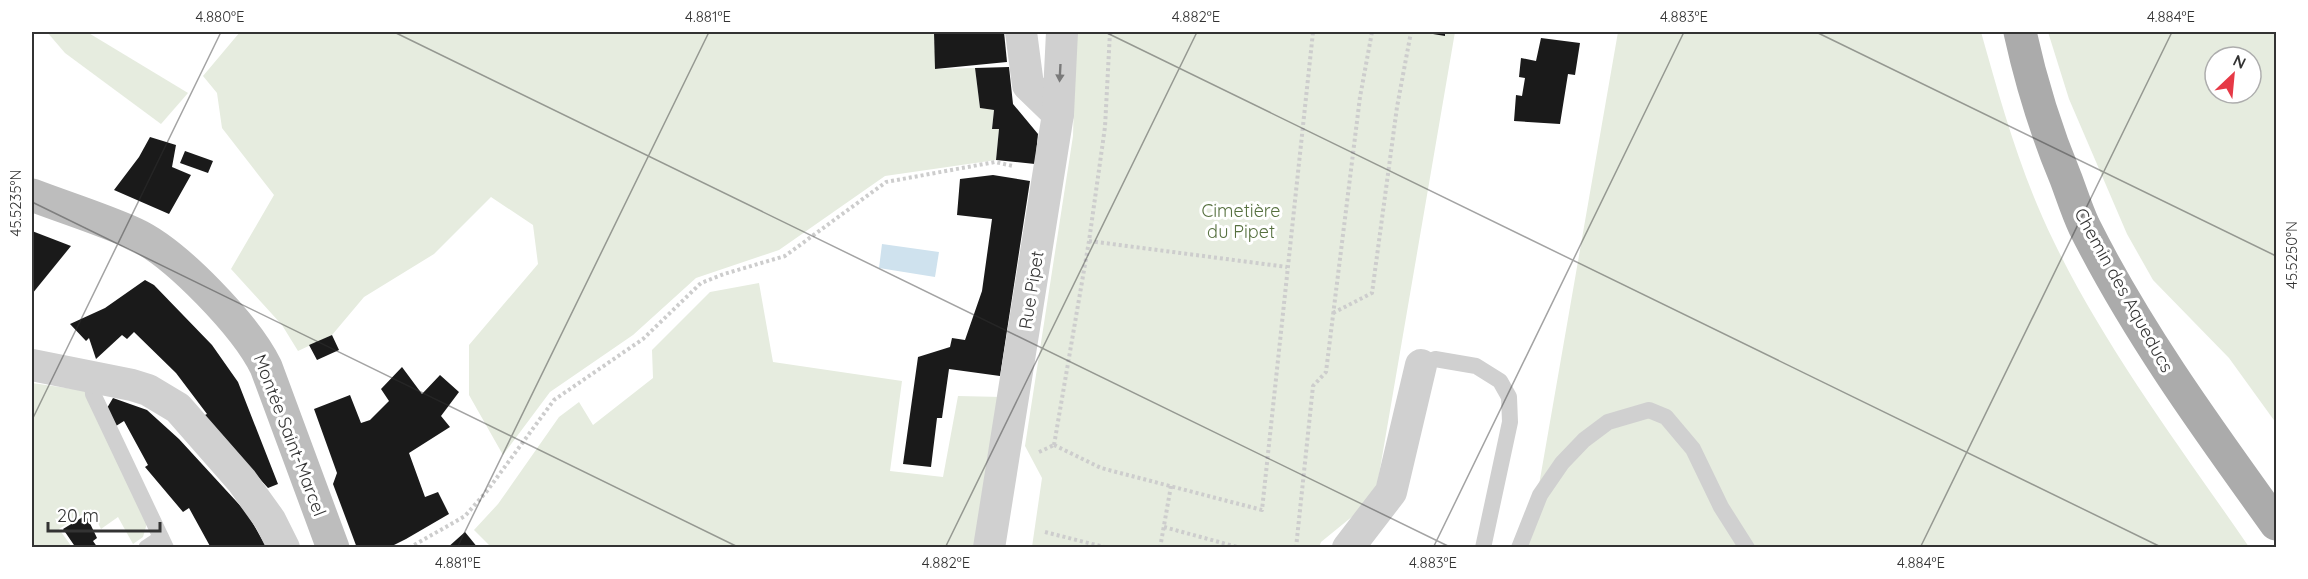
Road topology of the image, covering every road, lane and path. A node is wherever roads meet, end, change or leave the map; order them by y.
1 (1021, 32) edge
2 (1062, 32) edge
3 (1110, 32) edge
4 (1313, 32) edge
5 (1372, 32) edge
6 (1411, 32) edge
7 (2020, 32) edge
8 (1058, 114) junction
9 (1049, 174) junction
10 (32, 195) edge
11 (1089, 241) junction
12 (1287, 267) junction
13 (1332, 313) junction
14 (32, 365) edge
15 (1421, 365) joint
16 (92, 378) junction
17 (1171, 486) junction
18 (2277, 524) edge
19 (1164, 527) junction
20 (1045, 532) dead end
21 (163, 543) edge
22 (146, 548) edge
23 (284, 548) edge
24 (333, 548) edge
25 (409, 548) edge
26 (989, 548) edge
27 (1108, 548) edge
28 (1160, 548) edge
29 (1241, 548) edge
30 (1296, 548) edge
31 (1348, 548) edge
32 (1483, 548) edge
33 (1520, 548) edge
34 (1747, 548) edge

1 - 8 street
2 -> 8 street, Rue Pipet
3 - 11 path
4 - 12 path
5 - 13 path
6 - 13 path
7 - 18 main road, Chemin des Aqueducs
8 - 9 street, Rue Pipet
9 - 25 path
9 - 26 street, Rue Pipet
10 - 24 main road, Montée Saint-Marcel
11 - 12 path
11 - 17 path
12 - 17 path
13 - 30 path
14 - 16 street
15 - 31 street
15 - 32 lane
16 - 21 lane
16 - 23 street
17 - 19 path
19 - 28 path
19 - 29 path
20 - 27 path
21 - 22 lane
33 - 34 lane

